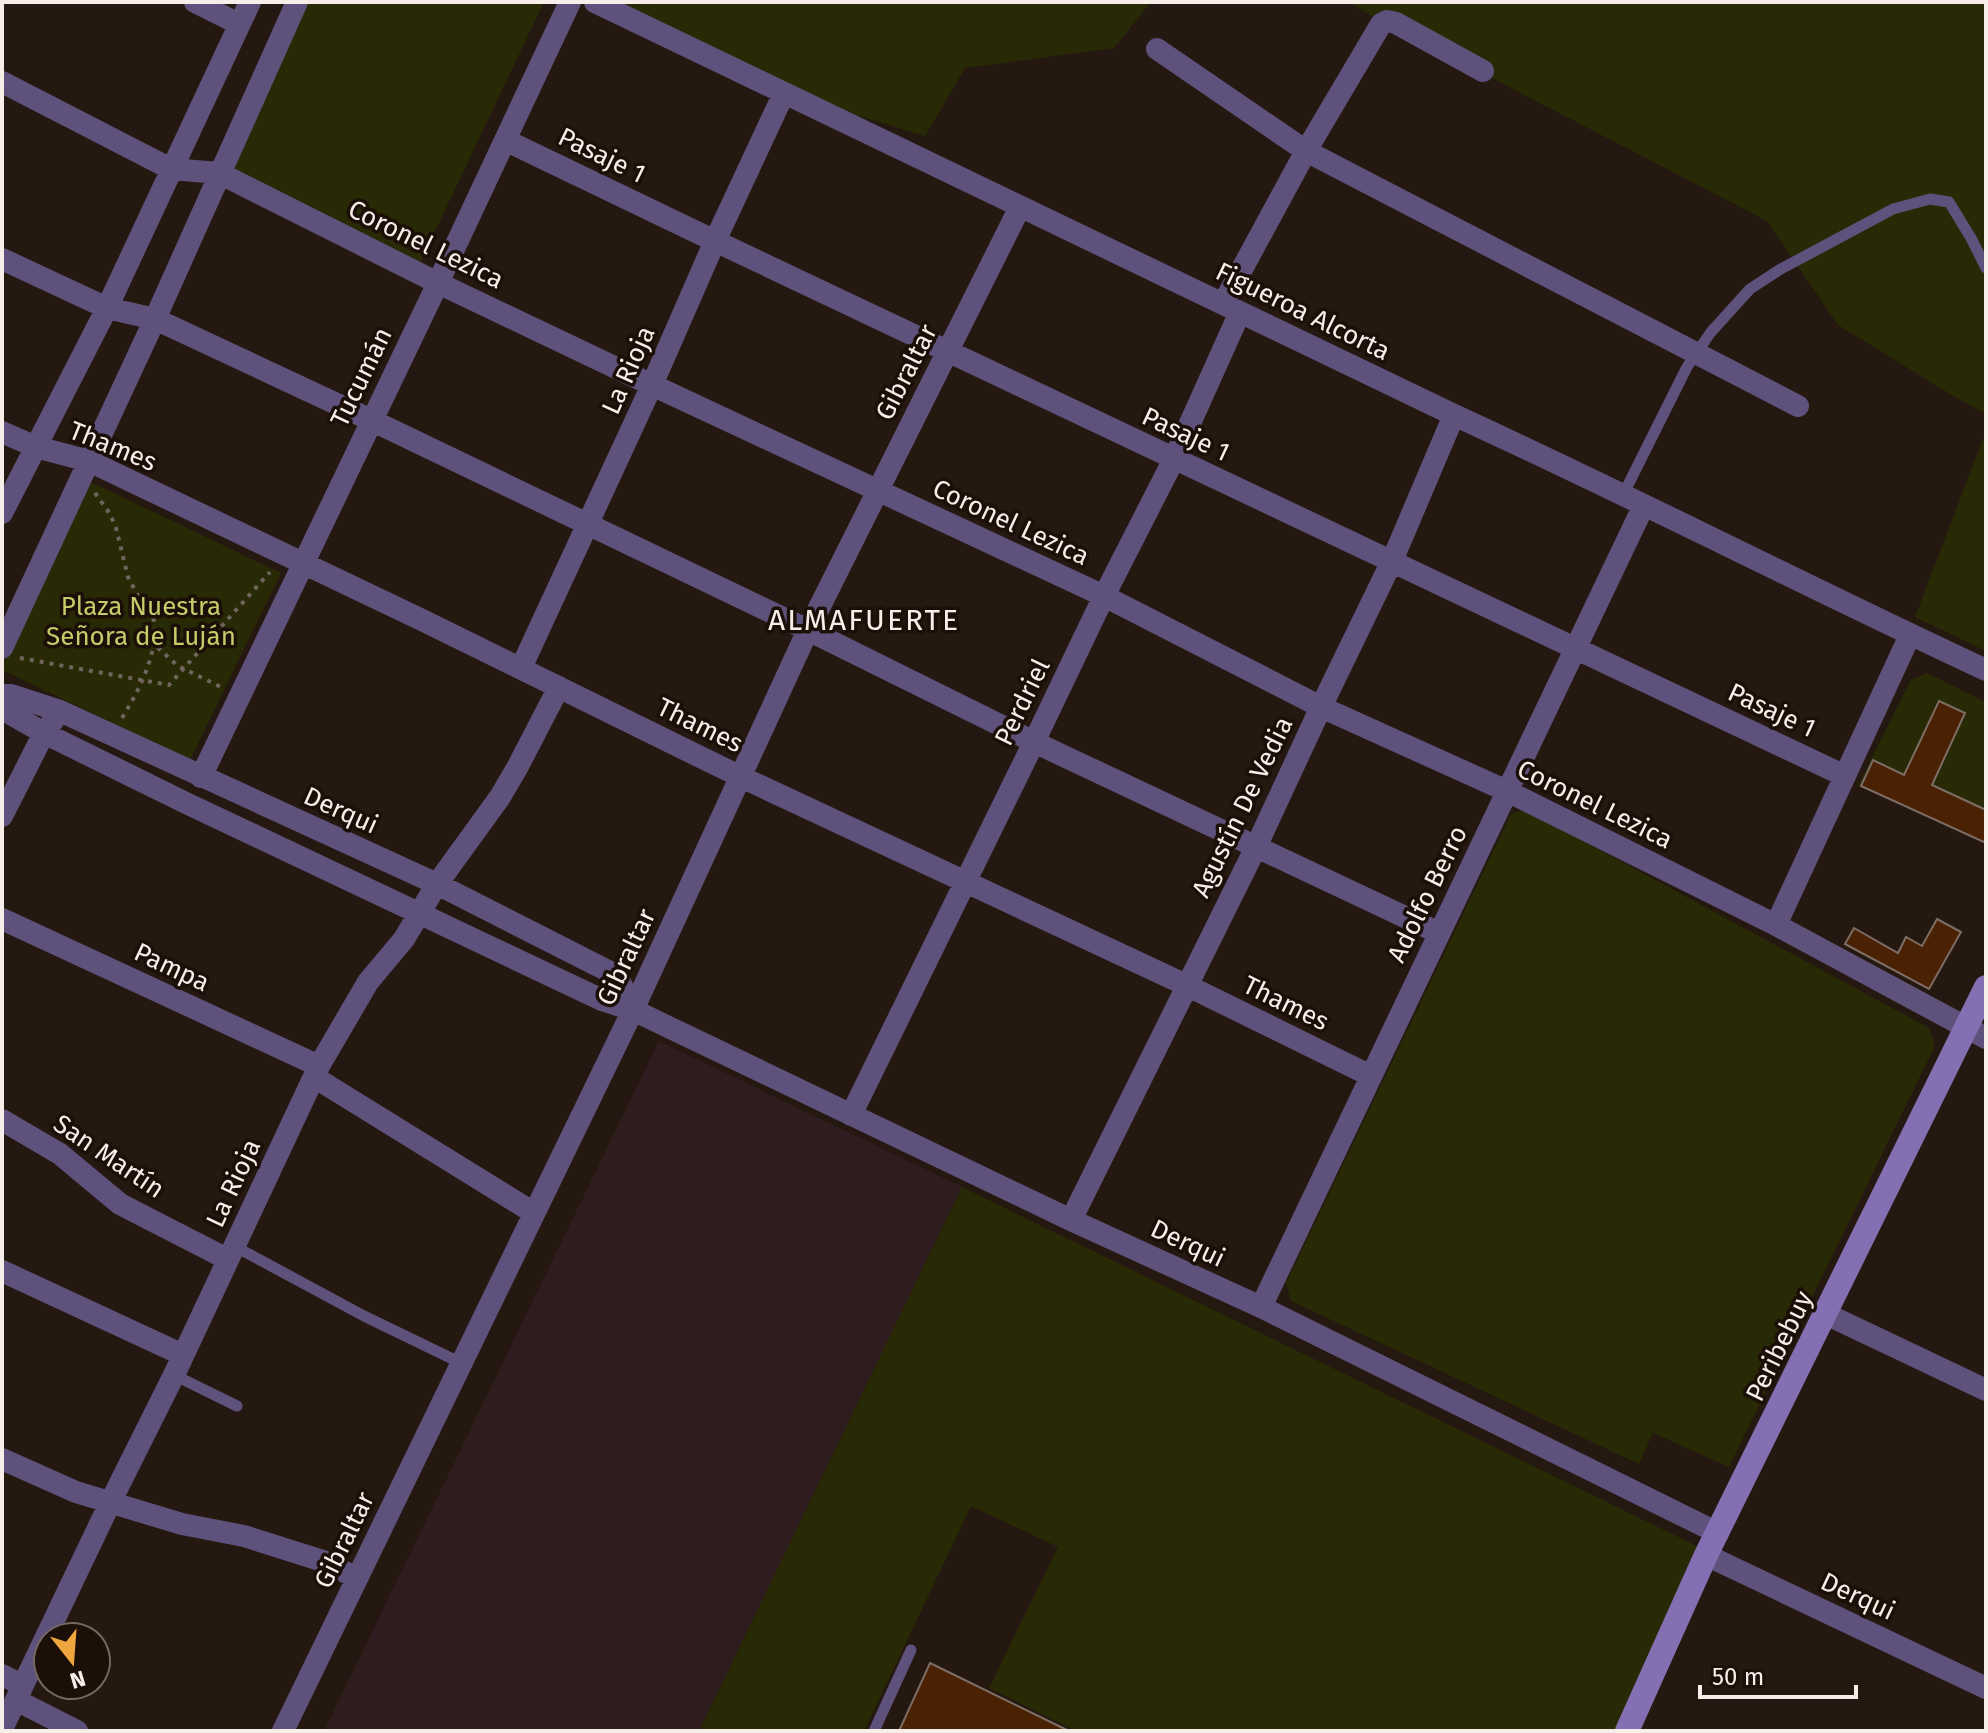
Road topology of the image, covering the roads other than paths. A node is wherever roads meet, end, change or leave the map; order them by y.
1 (195, 2) edge
2 (250, 2) edge
3 (297, 2) edge
4 (570, 2) edge
5 (595, 2) edge
6 (239, 24) junction
7 (1157, 49) dead end
8 (1483, 71) dead end
9 (2, 82) edge
10 (784, 93) junction
11 (505, 140) junction
12 (1306, 151) junction
13 (171, 169) junction
14 (219, 173) junction
15 (1020, 207) junction
16 (715, 241) junction
17 (2, 259) edge
18 (1986, 268) edge
19 (438, 283) junction
20 (107, 308) junction
21 (1232, 308) junction
22 (155, 319) junction
23 (948, 350) junction
24 (1696, 353) junction
25 (652, 385) junction
26 (1798, 406) dead end
27 (1454, 415) junction
28 (371, 420) junction
29 (2, 432) edge
30 (36, 447) junction
31 (1174, 459) junction
32 (85, 468) junction
33 (877, 490) junction
34 (1633, 500) junction
35 (2, 513) edge
36 (588, 524) junction
37 (294, 559) junction
38 (1392, 561) junction
39 (1104, 596) junction
40 (808, 630) junction
41 (1910, 635) junction
42 (1575, 648) junction
43 (4, 652) edge
44 (521, 668) junction
45 (1986, 670) edge
46 (559, 687) junction
47 (2, 695) edge
48 (1321, 707) junction
49 (2, 709) edge
50 (60, 711) junction
51 (44, 733) junction
52 (1034, 742) junction
53 (739, 776) junction
54 (1845, 776) junction
55 (201, 777) junction
56 (1507, 791) junction
57 (2, 816) edge
58 (1256, 847) junction
59 (966, 882) junction
60 (437, 884) junction
61 (420, 913) junction
62 (2, 919) edge
63 (1776, 925) junction
64 (1439, 933) junction
65 (1186, 985) junction
66 (1986, 987) edge
67 (633, 1010) junction
68 (1976, 1033) edge
69 (316, 1071) junction
70 (1371, 1076) junction
71 (851, 1115) junction
72 (2, 1120) edge
73 (534, 1213) junction
74 (1071, 1220) junction
75 (230, 1253) junction
76 (2, 1271) edge
77 (1261, 1307) junction
78 (1826, 1314) junction
79 (461, 1363) junction
80 (179, 1365) junction
81 (1986, 1390) edge
82 (237, 1406) dead end
83 (2, 1459) edge
84 (110, 1503) junction
85 (1718, 1533) junction
86 (1706, 1555) junction
87 (357, 1578) junction
88 (911, 1650) dead end
89 (13, 1687) edge
90 (1986, 1688) edge
91 (2, 1729) edge
92 (77, 1731) edge
93 (283, 1731) edge
94 (874, 1731) edge
95 (1627, 1731) edge

1 - 6 street
2 - 6 street
3 - 14 street
4 - 11 street, Tucumán
5 - 10 street, Figueroa Alcorta
6 - 13 street
7 - 12 street
8 - 12 street, Perdriel
9 - 13 street, Coronel Lezica
10 - 15 street, Figueroa Alcorta
10 - 16 street, La Rioja
11 - 16 street, Pasaje 1
11 - 19 street, Tucumán
12 - 21 street, Perdriel
12 - 24 street
13 - 14 street, Coronel Lezica
13 - 20 street
14 - 19 street, Coronel Lezica
14 - 22 street
15 - 21 street, Figueroa Alcorta
15 - 23 street, Gibraltar
16 - 23 street, Pasaje 1
16 - 25 street, La Rioja
17 - 20 street
18 - 24 lane
19 - 25 street, Coronel Lezica
19 - 28 street, Tucumán
20 - 22 street
20 - 30 street
21 - 27 street, Figueroa Alcorta
21 - 31 street, Perdriel
22 - 28 street
22 - 32 street
23 - 31 street, Pasaje 1
23 - 33 street, Gibraltar
24 - 26 street
24 - 34 lane
25 - 33 street, Coronel Lezica
25 - 36 street, La Rioja
27 - 34 street, Figueroa Alcorta
27 - 38 street, Agustín De Vedia
28 - 36 street
28 - 37 street, Tucumán
29 - 30 street, Thames
30 - 32 street, Thames
30 - 35 street
31 - 38 street, Pasaje 1
31 - 39 street, Perdriel
32 - 37 street, Thames
32 - 43 street
33 - 39 street, Coronel Lezica
33 - 40 street, Gibraltar
34 - 41 street, Figueroa Alcorta
34 - 42 street, Adolfo Berro
36 - 40 street
36 - 44 street, La Rioja
37 - 44 street, Thames
37 - 55 street, Tucumán
38 - 42 street, Pasaje 1
38 - 48 street, Agustín De Vedia
39 - 48 street, Coronel Lezica
39 - 52 street, Perdriel
40 - 52 street
40 - 53 street, Gibraltar
41 - 45 street, Figueroa Alcorta
41 - 54 street
42 - 54 street, Pasaje 1
42 - 56 street, Adolfo Berro
44 - 46 street, Thames
46 - 53 street, Thames
46 - 60 street, La Rioja
47 - 50 street, Derqui
48 - 56 street, Coronel Lezica
48 - 58 street, Agustín De Vedia
49 - 51 street, Derqui
50 - 51 street
50 - 55 street, Derqui
51 - 57 street
51 - 61 street, Derqui
52 - 58 street
52 - 59 street, Perdriel
53 - 59 street, Thames
53 - 67 street, Gibraltar
54 - 63 street
55 - 60 street, Derqui
56 - 63 street, Coronel Lezica
56 - 64 street, Adolfo Berro
58 - 64 street
58 - 65 street, Agustín De Vedia
59 - 65 street, Thames
59 - 71 street, Perdriel
60 - 61 street, La Rioja
60 - 67 street, Derqui
61 - 67 street, Derqui
61 - 69 street, La Rioja
62 - 69 street, Pampa
63 - 68 street, Coronel Lezica
64 - 70 street, Adolfo Berro
65 - 70 street, Thames
65 - 74 street, Agustín De Vedia
66 - 68 street, Peribebuy
67 - 71 street, Derqui
67 - 73 street, Gibraltar
68 - 78 street, Peribebuy
69 - 73 street, Pampa
69 - 75 street, La Rioja
70 - 77 street, Adolfo Berro
71 - 74 street, Derqui
72 - 75 street, San Martín
73 - 79 street, Gibraltar
74 - 77 street, Derqui
75 - 79 lane
75 - 80 street, La Rioja
76 - 80 street
77 - 85 street, Derqui
78 - 81 street
78 - 85 street, Peribebuy
79 - 87 street, Gibraltar
80 - 82 lane
80 - 84 street, La Rioja
83 - 84 street
84 - 87 street
84 - 89 street, La Rioja
85 - 86 street, Peribebuy
86 - 90 street, Derqui
86 - 95 street, Peribebuy
87 - 93 street, Gibraltar
88 - 94 lane
89 - 91 street, La Rioja
89 - 92 street

